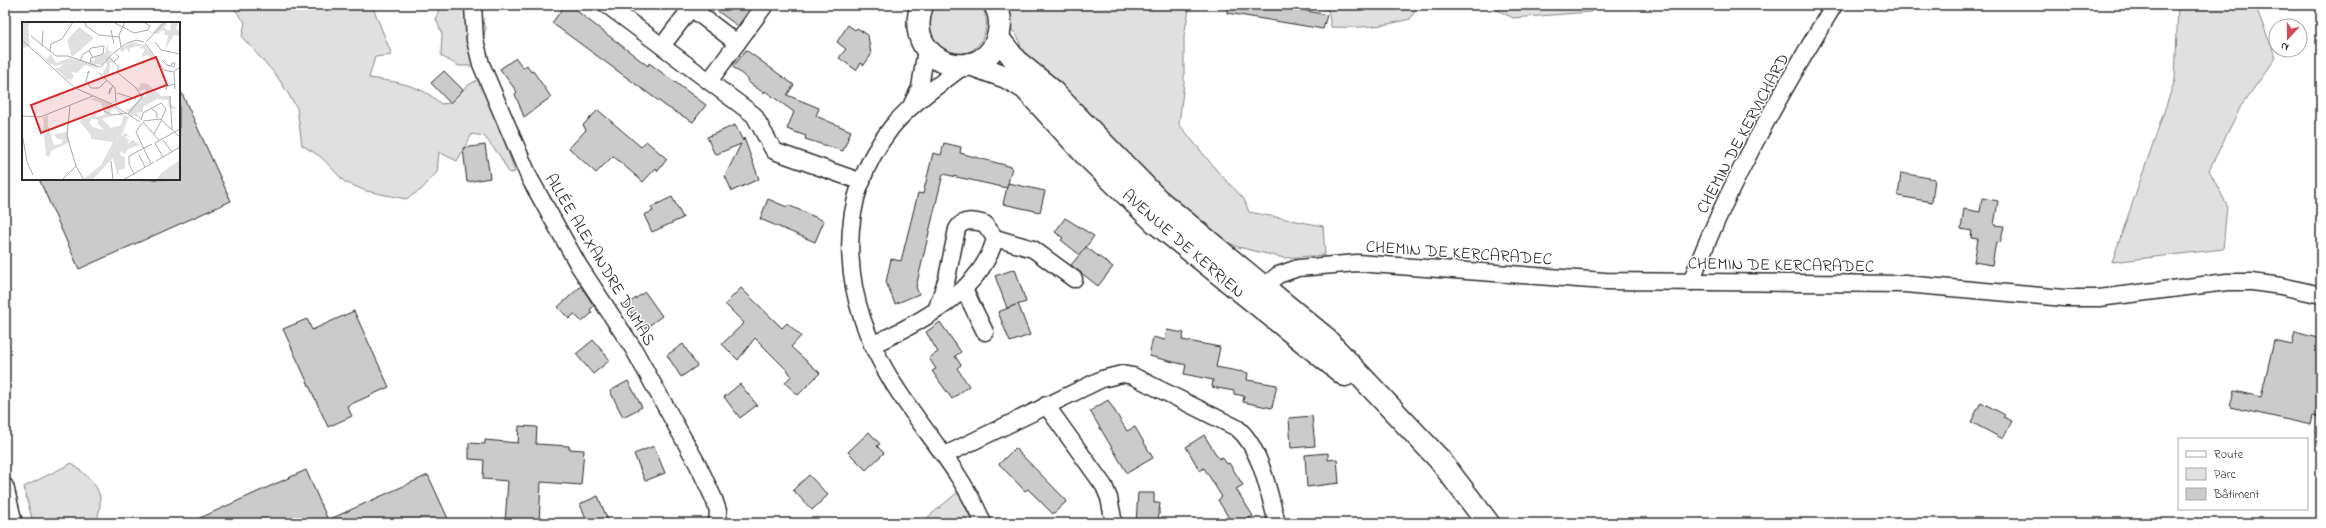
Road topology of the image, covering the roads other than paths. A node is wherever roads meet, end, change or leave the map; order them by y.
1 (473, 5) edge
2 (607, 5) edge
3 (765, 5) edge
4 (922, 5) edge
5 (995, 5) edge
6 (1834, 5) edge
7 (998, 38) junction
8 (737, 43) junction
9 (662, 46) junction
10 (926, 49) junction
11 (968, 65) junction
12 (710, 80) junction
13 (911, 106) junction
14 (862, 182) junction
15 (995, 238) junction
16 (1074, 279) dead end
17 (1691, 282) junction
18 (964, 289) junction
19 (1256, 293) junction
20 (2321, 295) edge
21 (937, 308) junction
22 (985, 332) dead end
23 (872, 345) junction
24 (1046, 406) junction
25 (945, 455) junction
26 (5, 486) edge
27 (14, 523) edge
28 (718, 523) edge
29 (983, 523) edge
30 (1114, 523) edge
31 (1277, 523) edge
32 (1488, 523) edge

1 - 28 street, ALLÉE ALEXANDRE DUMAS
2 - 9 street
3 - 8 street
4 - 10 main road
5 - 7 main road
6 - 17 street, CHEMIN DE KERVICHARD
7 - 11 main road
7 - 19 main road, AVENUE DE KERRIEN
8 - 9 street
8 - 12 street
9 - 12 street
10 - 11 main road, AVENUE DE KERRIEN
10 - 13 street
11 - 13 street
11 - 19 main road, AVENUE DE KERRIEN
12 - 14 street
13 - 14 street
14 - 23 street
15 - 16 street
15 - 18 street
15 - 21 street
17 - 19 street, CHEMIN DE KERCARADEC
17 - 20 street, CHEMIN DE KERCARADEC
18 - 21 street
18 - 22 street
19 - 32 main road, AVENUE DE KERRIEN
21 - 23 street
23 - 25 street
24 - 25 street
24 - 30 street
24 - 31 street
25 - 29 street
26 - 27 street

